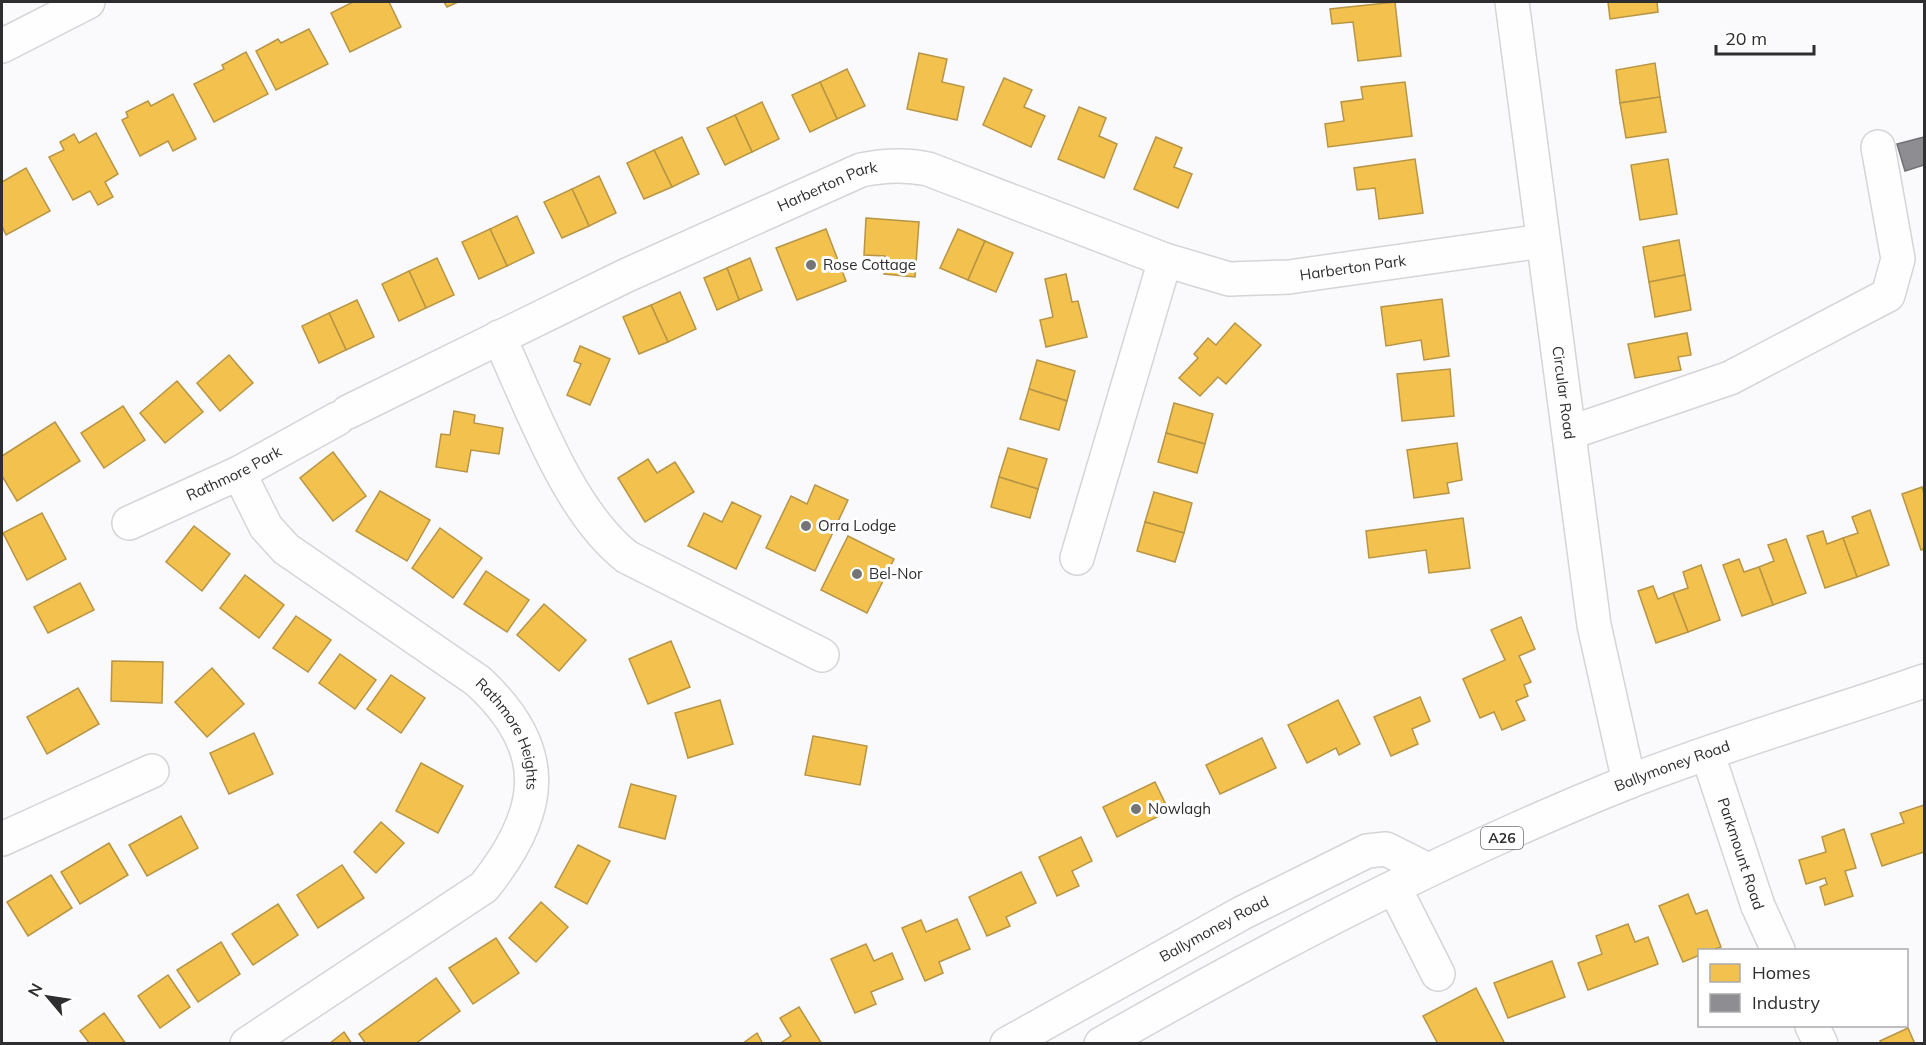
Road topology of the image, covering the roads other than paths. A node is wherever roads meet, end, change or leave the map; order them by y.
1 (88, 2) edge
2 (1512, 2) edge
3 (2, 46) edge
4 (1878, 147) dead end
5 (1543, 242) junction
6 (1165, 260) junction
7 (499, 337) junction
8 (343, 415) joint
9 (1569, 433) junction
10 (239, 473) junction
11 (129, 523) dead end
12 (1077, 558) dead end
13 (822, 655) dead end
14 (1924, 681) edge
15 (1708, 755) junction
16 (152, 771) dead end
17 (1629, 782) junction
18 (2, 839) edge
19 (1428, 870) junction
20 (1395, 889) junction
21 (1778, 949) edge
22 (1438, 974) dead end
23 (1812, 1027) edge
24 (247, 1044) edge
25 (1007, 1044) edge
26 (1101, 1044) edge
27 (1821, 1044) edge

1 - 3 street
2 - 5 street, Circular Road
4 - 9 street
5 - 6 street, Harberton Park
5 - 9 street, Circular Road
6 - 7 street, Harberton Park
6 - 12 street
7 - 8 street, Harberton Park
7 - 13 street
8 - 10 street, Rathmore Park
9 - 17 street, Circular Road
10 - 11 street, Rathmore Park
10 - 24 street, Rathmore Heights
14 - 15 street, Ballymoney Road / A26
15 - 17 street, Ballymoney Road / A26
15 - 21 street, Parkmount Road
16 - 18 street
17 - 19 street, Ballymoney Road / A26
19 - 20 street, Ballymoney Road / A26
19 - 25 street, Ballymoney Road
20 - 22 street
20 - 26 street, Ballymoney Road / A26
23 - 27 street

